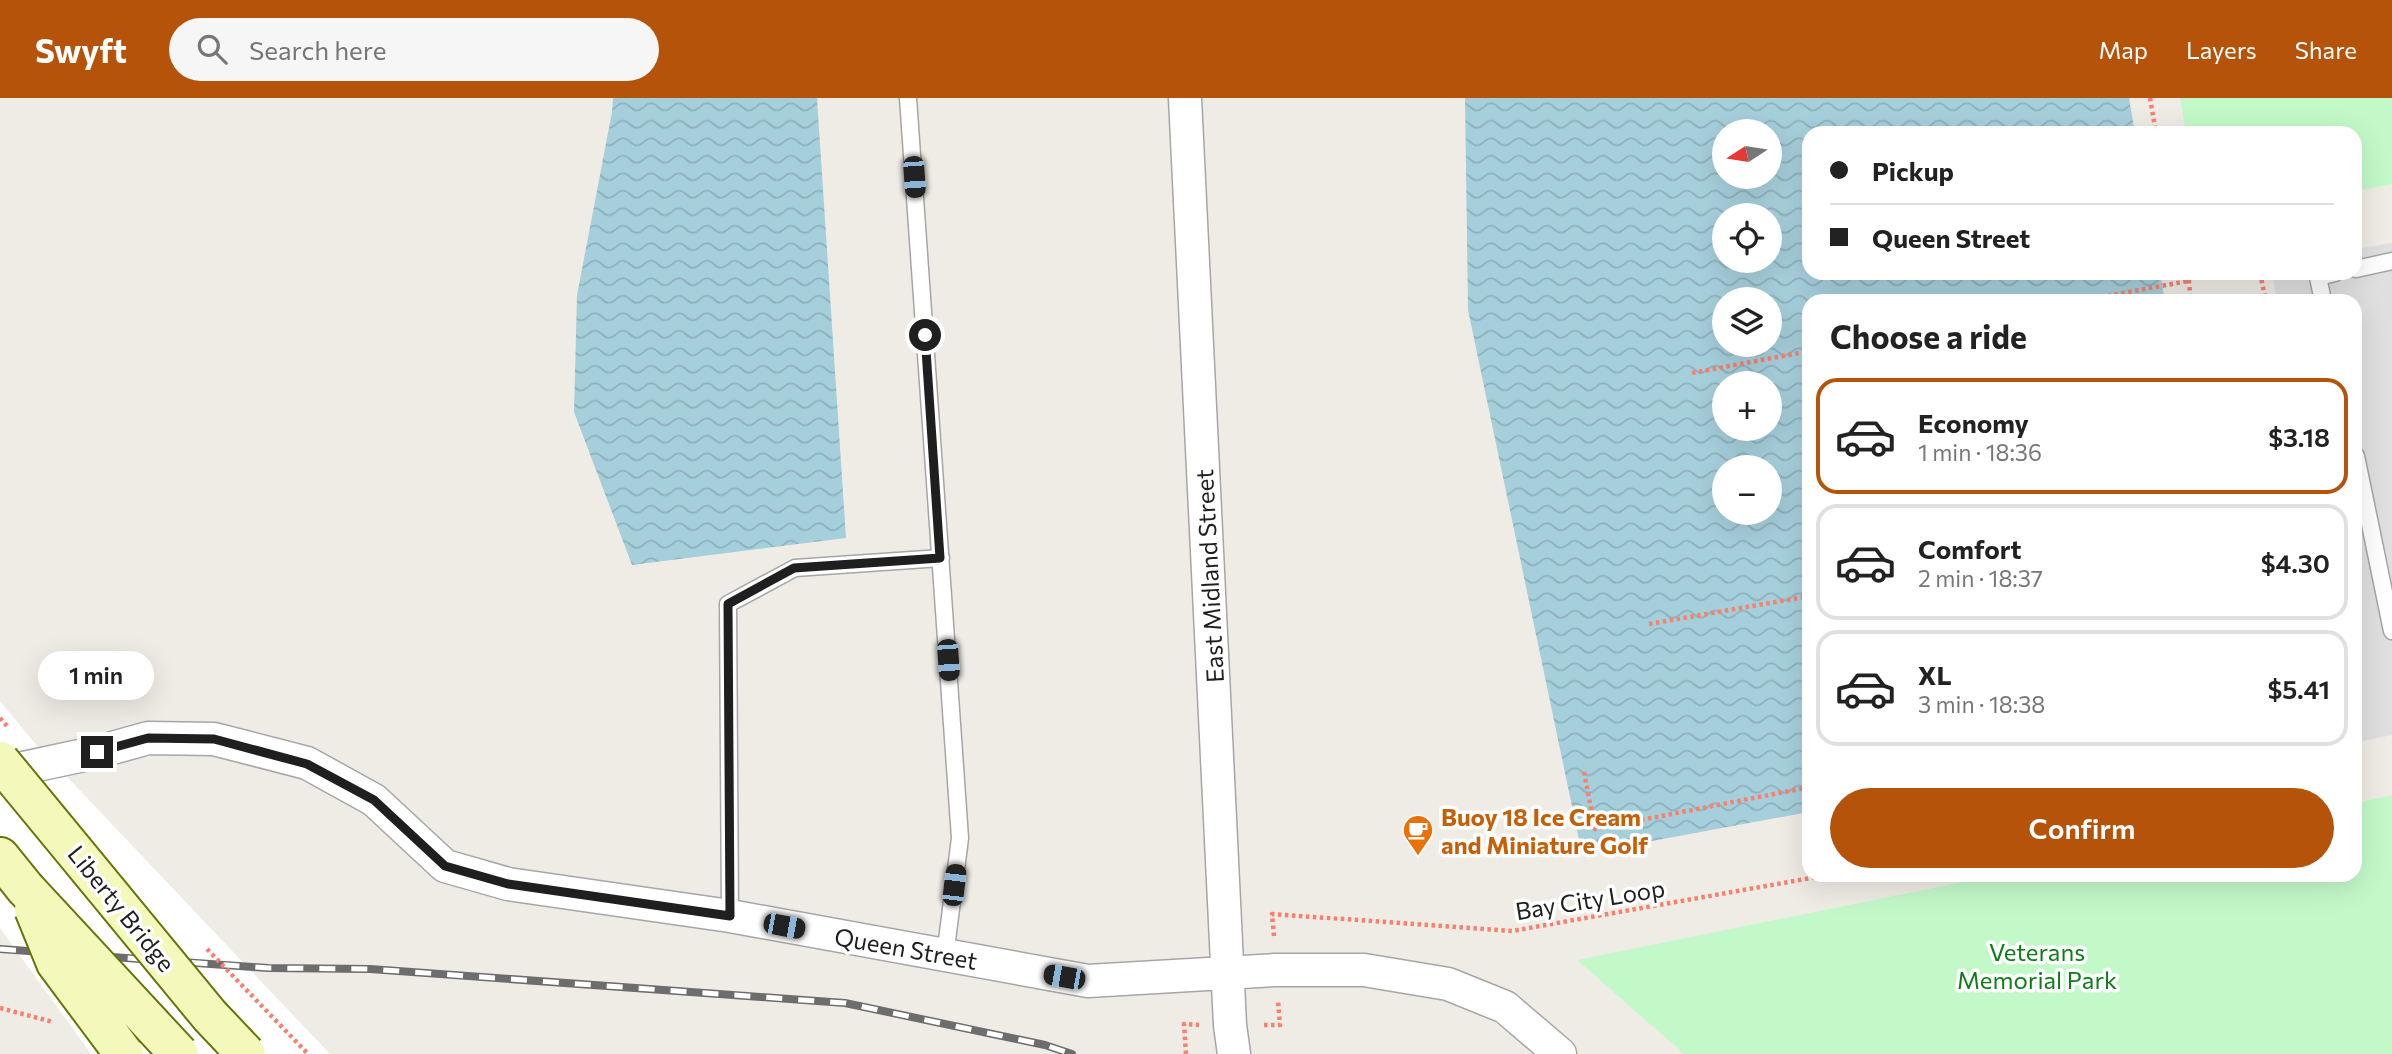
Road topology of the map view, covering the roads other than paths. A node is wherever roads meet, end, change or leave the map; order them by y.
1 (908, 98) edge
2 (1185, 98) edge
3 (2392, 261) edge
4 (2362, 268) edge
5 (2362, 485) edge
6 (940, 558) junction
7 (2392, 631) edge
8 (0, 761) edge
9 (0, 773) edge
10 (0, 857) edge
11 (25, 888) junction
12 (730, 916) junction
13 (945, 956) junction
14 (1228, 974) junction
15 (210, 1016) junction
16 (124, 1054) edge
17 (179, 1054) edge
18 (246, 1054) edge
19 (259, 1054) edge
20 (1234, 1054) edge
21 (1560, 1054) edge

1 - 6 lane
2 - 14 street, East Midland Street
3 - 4 lane
5 - 7 lane
6 - 12 lane
6 - 13 lane
8 - 15 main road, Liberty Bridge, bridge
9 - 12 street, Queen Street
10 - 11 main road
11 - 16 main road, bridge
11 - 17 main road, bridge
12 - 13 street, Queen Street
13 - 14 street, Queen Street
14 - 20 street, East Midland Street
14 - 21 street, Queen Street
15 - 18 main road, Liberty Bridge, bridge
15 - 19 main road, bridge

